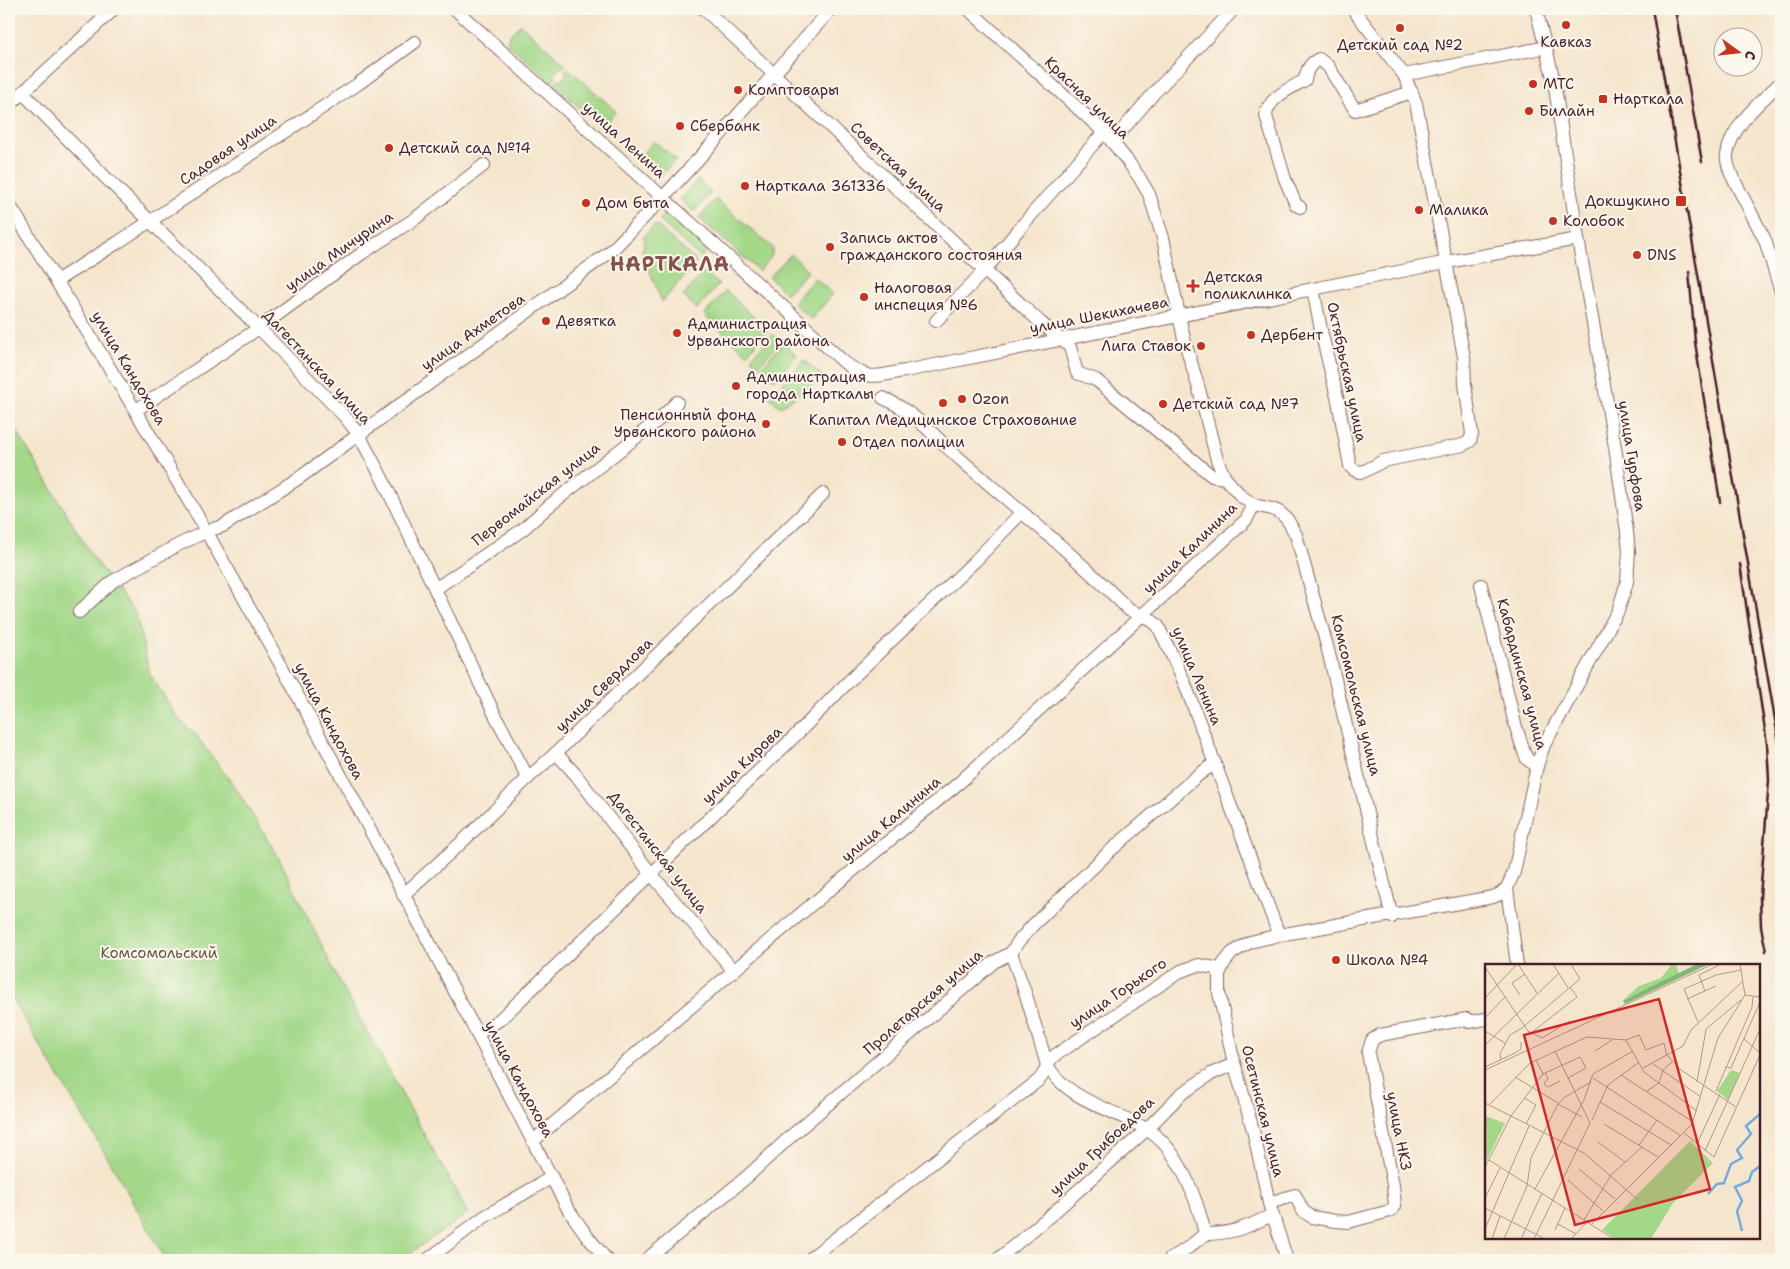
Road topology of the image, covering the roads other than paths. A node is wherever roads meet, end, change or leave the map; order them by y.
1 (114, 9) edge
2 (455, 9) edge
3 (704, 9) edge
4 (831, 9) edge
5 (968, 9) edge
6 (1234, 9) edge
7 (1353, 9) edge
8 (1536, 9) edge
9 (415, 42) dead end
10 (1546, 47) junction
11 (774, 74) junction
12 (1404, 75) junction
13 (1781, 82) edge
14 (1412, 92) junction
15 (23, 93) junction
16 (9, 105) edge
17 (1108, 137) junction
18 (484, 165) dead end
19 (664, 198) junction
20 (9, 204) edge
21 (1300, 207) dead end
22 (150, 221) junction
23 (1578, 239) junction
24 (1447, 262) junction
25 (986, 270) junction
26 (56, 281) junction
27 (1313, 289) junction
28 (1781, 292) edge
29 (1179, 316) junction
30 (936, 321) dead end
31 (260, 328) junction
32 (1060, 339) junction
33 (862, 374) joint
34 (883, 398) dead end
35 (677, 402) dead end
36 (136, 410) junction
37 (359, 434) junction
38 (1225, 478) junction
39 (823, 494) dead end
40 (1254, 505) junction
41 (1022, 512) junction
42 (206, 531) junction
43 (1481, 585) dead end
44 (435, 589) junction
45 (79, 612) dead end
46 (1143, 615) junction
47 (556, 753) junction
48 (1215, 763) junction
49 (1538, 766) junction
50 (528, 778) junction
51 (652, 875) junction
52 (1507, 888) junction
53 (403, 895) junction
54 (1392, 917) junction
55 (1279, 935) junction
56 (1011, 953) junction
57 (1517, 964) edge
58 (1220, 969) junction
59 (734, 971) junction
60 (1485, 1019) edge
61 (477, 1034) junction
62 (1047, 1064) junction
63 (1234, 1064) junction
64 (1146, 1130) junction
65 (533, 1141) junction
66 (552, 1177) junction
67 (1271, 1209) junction
68 (1204, 1234) junction
69 (427, 1260) edge
70 (607, 1260) edge
71 (646, 1260) edge
72 (808, 1260) edge
73 (997, 1260) edge
74 (1168, 1260) edge
75 (1287, 1260) edge

1 - 15 street
2 - 19 street, улица Ленина
3 - 11 street, Советская улица
4 - 11 street, улица Ахметова
5 - 17 street, Красная улица
6 - 17 street
7 - 12 street
8 - 10 street, улица Гурфова
9 - 22 street, Садовая улица
10 - 12 street
10 - 23 street, улица Гурфова
11 - 19 street, улица Ахметова
11 - 25 street, Советская улица
12 - 14 street
13 - 28 street
14 - 21 street
14 - 24 street
15 - 16 street
15 - 22 street, Дагестанская улица
17 - 25 street
17 - 29 street, Красная улица
18 - 31 street, улица Мичурина
19 - 33 street, улица Ленина
19 - 37 street, улица Ахметова
20 - 26 street, улица Кандохова
22 - 26 street, Садовая улица
22 - 31 street, Дагестанская улица
23 - 24 street, улица Шекихачева
23 - 49 street, улица Гурфова
24 - 27 street, улица Шекихачева
24 - 27 street, Октябрьская улица
25 - 30 street
25 - 32 street, Советская улица
26 - 36 street, улица Кандохова
27 - 29 street, улица Шекихачева
29 - 32 street, улица Шекихачева
29 - 38 street, Красная улица
31 - 36 street, улица Мичурина
31 - 37 street, Дагестанская улица
32 - 33 street, улица Шекихачева
32 - 38 street, Советская улица
34 - 41 street, улица Ленина
35 - 44 street, Первомайская улица
36 - 42 street, улица Кандохова
37 - 42 street, улица Ахметова
37 - 44 street, Дагестанская улица
38 - 40 street, Красная улица
39 - 47 street, улица Свердлова
40 - 46 street, улица Калинина
40 - 54 street, Комсомольская улица
41 - 46 street, улица Ленина
41 - 51 street, улица Кирова
42 - 45 street, улица Ахметова
42 - 53 street, улица Кандохова
43 - 49 street, Кабардинская улица
44 - 50 street, Дагестанская улица
46 - 48 street, улица Ленина
46 - 59 street, улица Калинина
47 - 50 street, улица Свердлова
47 - 51 street, Дагестанская улица
48 - 55 street, улица Ленина
48 - 56 street, Пролетарская улица
49 - 52 street, улица Гурфова
50 - 53 street, улица Свердлова
51 - 59 street, Дагестанская улица
51 - 61 street, улица Кирова
52 - 54 street
52 - 57 street
53 - 61 street, улица Кандохова
54 - 55 street
55 - 58 street
56 - 62 street
56 - 71 street, Пролетарская улица
58 - 62 street, улица Горького
58 - 63 street, Осетинская улица
59 - 65 street, улица Калинина
60 - 67 street, улица НКЗ
61 - 65 street, улица Кандохова
62 - 64 street
62 - 72 street, улица Горького
63 - 64 street, улица Грибоедова
63 - 67 street, Осетинская улица
64 - 68 street
64 - 73 street, улица Грибоедова
65 - 66 street, улица Кандохова
66 - 69 street
66 - 70 street, улица Кандохова
67 - 68 street
67 - 75 street, Осетинская улица
68 - 74 street

